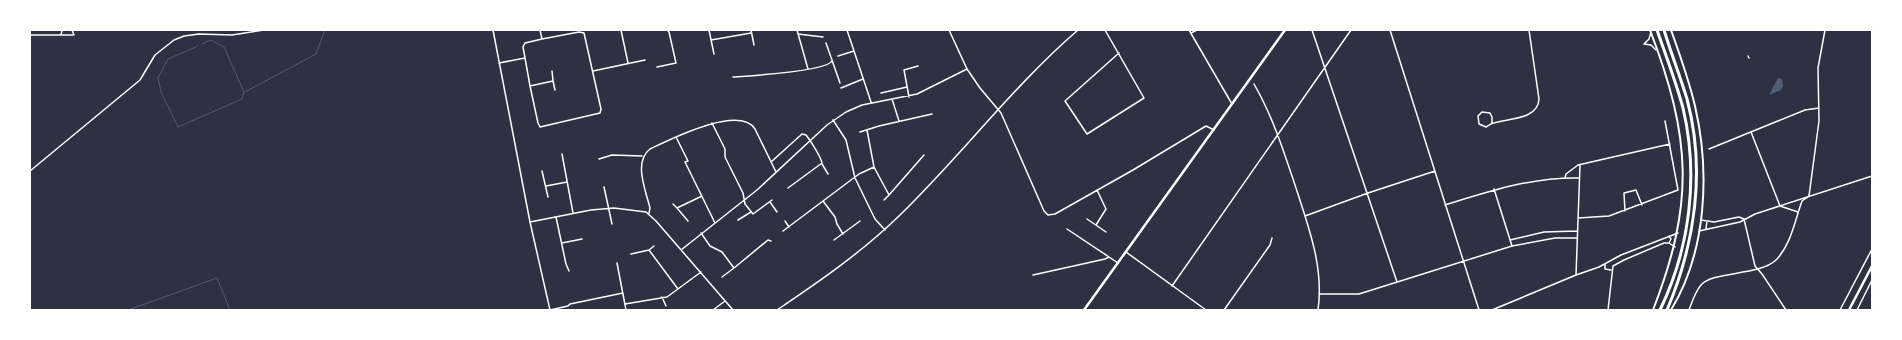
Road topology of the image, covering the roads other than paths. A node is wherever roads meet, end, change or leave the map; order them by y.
1 (62, 30) edge
2 (72, 30) edge
3 (264, 30) edge
4 (493, 30) edge
5 (540, 30) edge
6 (621, 30) edge
7 (666, 30) edge
8 (709, 30) edge
9 (797, 30) edge
10 (847, 30) edge
11 (949, 30) edge
12 (1078, 30) edge
13 (1106, 30) edge
14 (1189, 30) edge
15 (1197, 30) edge
16 (1285, 30) edge
17 (1312, 30) edge
18 (1351, 30) edge
19 (1390, 30) edge
20 (1529, 30) edge
21 (1657, 30) edge
22 (1664, 30) edge
23 (1671, 30) edge
24 (1825, 30) edge
25 (32, 31) edge
26 (751, 31) edge
27 (1650, 31) edge
28 (1191, 33) junction
29 (798, 34) junction
30 (30, 35) edge
31 (33, 35) junction
32 (61, 35) junction
33 (823, 37) dead end
34 (542, 39) junction
35 (711, 40) junction
36 (826, 43) dead end
37 (754, 45) dead end
38 (854, 51) junction
39 (1657, 51) junction
40 (714, 54) dead end
41 (1119, 54) junction
42 (838, 56) dead end
43 (525, 58) junction
44 (645, 60) dead end
45 (832, 60) junction
46 (499, 63) junction
47 (628, 63) junction
48 (918, 66) dead end
49 (657, 67) dead end
50 (1325, 68) junction
51 (808, 69) junction
52 (967, 69) junction
53 (593, 71) junction
54 (552, 72) dead end
55 (733, 77) dead end
56 (864, 79) junction
57 (553, 81) junction
58 (840, 84) dead end
59 (1254, 84) dead end
60 (530, 86) junction
61 (907, 87) junction
62 (841, 88) dead end
63 (555, 90) dead end
64 (881, 92) dead end
65 (909, 97) junction
66 (892, 99) junction
67 (871, 102) junction
68 (1232, 104) junction
69 (998, 108) junction
70 (1819, 108) junction
71 (932, 114) dead end
72 (833, 120) junction
73 (1665, 121) dead end
74 (899, 122) junction
75 (712, 123) junction
76 (1492, 123) junction
77 (867, 130) junction
78 (1214, 130) junction
79 (860, 132) dead end
80 (1751, 132) junction
81 (1278, 136) junction
82 (676, 137) junction
83 (810, 141) junction
84 (1670, 144) junction
85 (1709, 149) dead end
86 (562, 154) dead end
87 (924, 155) dead end
88 (643, 156) junction
89 (599, 159) dead end
90 (771, 162) junction
91 (822, 163) junction
92 (1580, 164) junction
93 (874, 167) junction
94 (542, 170) dead end
95 (30, 171) edge
96 (1435, 171) junction
97 (776, 173) junction
98 (828, 174) dead end
99 (1872, 176) edge
100 (855, 178) junction
101 (1565, 178) junction
102 (1579, 178) junction
103 (567, 182) junction
104 (792, 185) junction
105 (546, 186) junction
106 (604, 187) dead end
107 (788, 188) dead end
108 (794, 189) dead end
109 (1494, 189) junction
110 (1097, 190) junction
111 (1368, 193) junction
112 (889, 195) junction
113 (548, 196) dead end
114 (702, 196) junction
115 (1809, 196) junction
116 (745, 200) junction
117 (772, 200) dead end
118 (884, 200) dead end
119 (823, 201) junction
120 (770, 202) junction
121 (673, 204) dead end
122 (1445, 205) junction
123 (1642, 205) junction
124 (1780, 206) junction
125 (610, 208) junction
126 (677, 208) junction
127 (1625, 211) junction
128 (751, 212) junction
129 (777, 212) dead end
130 (1798, 212) junction
131 (573, 213) junction
132 (649, 213) junction
133 (556, 216) junction
134 (1305, 216) junction
135 (1578, 218) junction
136 (1086, 219) dead end
137 (1744, 219) junction
138 (738, 220) dead end
139 (1700, 220) junction
140 (688, 221) dead end
141 (860, 221) dead end
142 (1707, 221) junction
143 (530, 222) junction
144 (715, 222) junction
145 (785, 222) dead end
146 (612, 224) dead end
147 (1096, 225) junction
148 (789, 227) junction
149 (1067, 228) dead end
150 (1706, 229) junction
151 (782, 230) dead end
152 (885, 230) junction
153 (1577, 231) junction
154 (1698, 231) junction
155 (1106, 232) dead end
156 (701, 233) junction
157 (1678, 233) junction
158 (843, 234) junction
159 (1668, 236) junction
160 (1272, 238) dead end
161 (1577, 238) junction
162 (582, 239) dead end
163 (834, 240) dead end
164 (1510, 240) junction
165 (771, 241) dead end
166 (562, 243) junction
167 (1669, 244) junction
168 (654, 246) dead end
169 (1512, 246) junction
170 (1674, 246) junction
171 (1872, 249) edge
172 (649, 250) junction
173 (681, 250) junction
174 (1126, 252) junction
175 (631, 254) dead end
176 (1109, 257) junction
177 (1463, 261) junction
178 (1609, 262) junction
179 (617, 263) dead end
180 (1118, 263) junction
181 (1605, 264) junction
182 (1613, 266) junction
183 (1872, 266) edge
184 (1599, 267) junction
185 (734, 268) junction
186 (1605, 269) junction
187 (1612, 269) junction
188 (1758, 269) junction
189 (1608, 270) junction
190 (569, 271) dead end
191 (700, 272) junction
192 (1033, 275) dead end
193 (1576, 275) junction
194 (1611, 275) junction
195 (722, 277) dead end
196 (1872, 280) edge
197 (1396, 282) junction
198 (1172, 286) junction
199 (678, 289) junction
200 (623, 294) junction
201 (1319, 294) junction
202 (662, 297) junction
203 (725, 301) junction
204 (625, 304) junction
205 (666, 306) dead end
206 (550, 310) edge
207 (626, 310) edge
208 (713, 310) edge
209 (733, 310) edge
210 (777, 310) edge
211 (1084, 310) edge
212 (1206, 310) edge
213 (1224, 310) edge
214 (1318, 310) edge
215 (1479, 310) edge
216 (1492, 310) edge
217 (1608, 310) edge
218 (1653, 310) edge
219 (1660, 310) edge
220 (1667, 310) edge
221 (1671, 310) edge
222 (1689, 310) edge
223 (1786, 310) edge
224 (1840, 310) edge
225 (1849, 310) edge
226 (1856, 310) edge

1 - 32 street
2 - 32 street
3 - 95 street
4 - 46 street
5 - 34 street
6 - 47 street
7 - 49 street
8 - 35 street
9 - 29 street
10 - 38 street
11 - 52 street
12 - 69 street
13 - 41 street
14 - 28 street
15 - 28 street
16 - 68 main road
17 - 50 street
18 - 50 street
19 - 96 street
20 - 76 street
21 - 219 highway
22 - 220 highway
23 - 139 street
24 - 70 street
25 - 31 street
26 - 35 street
26 - 37 street
27 - 39 street
27 - 39 street
28 - 68 street
29 - 33 street
29 - 51 street
30 - 31 street
31 - 32 street
34 - 43 street
34 - 53 street
35 - 40 street
36 - 45 street
38 - 42 street
38 - 56 street
39 - 157 street
41 - 41 street
43 - 46 street
43 - 60 street
44 - 47 street
45 - 51 street
45 - 58 street
46 - 143 street
47 - 53 street
48 - 61 street
50 - 81 street
50 - 111 street
51 - 55 street
52 - 65 street
52 - 69 street
53 - 60 street
54 - 57 street
56 - 62 street
56 - 67 street
57 - 60 street
57 - 63 street
59 - 81 street
61 - 64 street
61 - 65 street
65 - 66 street
66 - 67 street
66 - 74 street
67 - 72 street
68 - 78 main road
69 - 110 street
69 - 152 street
70 - 80 street
70 - 115 street
71 - 74 street
72 - 83 street
72 - 100 street
73 - 84 street
74 - 77 street
75 - 82 street
75 - 90 street
75 - 116 street
76 - 76 street
77 - 79 street
77 - 93 street
78 - 110 street
78 - 174 main road
80 - 85 street
80 - 124 street
81 - 134 street
81 - 198 street
82 - 88 street
82 - 114 street
83 - 90 street
83 - 91 street
83 - 97 street
84 - 92 street
84 - 123 street
86 - 103 street
87 - 112 street
88 - 89 street
88 - 132 street
90 - 97 street
91 - 98 street
91 - 104 street
92 - 101 street
92 - 102 street
93 - 100 street
93 - 112 street
94 - 105 street
96 - 111 street
96 - 122 street
97 - 116 street
99 - 115 street
100 - 119 street
100 - 152 street
101 - 102 street
101 - 109 street
102 - 135 street
103 - 105 street
103 - 131 street
104 - 107 street
104 - 108 street
105 - 113 street
106 - 125 street
109 - 122 street
109 - 164 street
110 - 147 street
111 - 134 street
111 - 197 street
112 - 118 street
114 - 126 street
114 - 144 street
115 - 124 street
115 - 130 street
116 - 128 street
116 - 144 street
117 - 120 street
119 - 148 street
119 - 158 street
120 - 128 street
120 - 129 street
121 - 126 street
122 - 177 street
123 - 127 street
123 - 127 street
124 - 130 street
124 - 137 street
125 - 131 street
125 - 132 street
125 - 146 street
126 - 140 street
127 - 135 street
128 - 138 street
130 - 188 street
131 - 133 street
132 - 173 street
133 - 143 street
133 - 166 street
134 - 201 street
135 - 153 street
136 - 147 street
137 - 142 street
137 - 150 street
137 - 188 street
139 - 142 street
139 - 154 street
141 - 158 street
142 - 150 street
143 - 206 street
144 - 156 street
145 - 148 street
147 - 155 street
148 - 151 street
149 - 176 street
150 - 154 street
152 - 210 street
153 - 161 street
153 - 164 street
154 - 221 street
156 - 173 street
156 - 185 street
157 - 159 street
157 - 170 street
158 - 163 street
159 - 167 street
159 - 178 street
160 - 213 street
161 - 169 street
161 - 193 street
162 - 166 street
164 - 169 street
165 - 185 street
166 - 190 street
167 - 170 street
167 - 182 street
168 - 172 street
169 - 177 street
170 - 218 street
171 - 224 street
172 - 175 street
172 - 199 street
173 - 191 street
174 - 180 main road
174 - 198 street
176 - 180 street
176 - 192 street
177 - 197 street
177 - 215 street
178 - 181 street
178 - 182 street
179 - 200 street
180 - 211 main road
181 - 184 street
181 - 186 street
182 - 187 street
183 - 225 main road
184 - 186 street
184 - 193 street
185 - 195 street
186 - 189 street
187 - 189 street
187 - 194 street
188 - 222 street
188 - 223 street
189 - 194 street
191 - 199 street
191 - 203 street
193 - 216 street
194 - 217 street
196 - 226 street
197 - 201 street
198 - 212 street
199 - 202 street
200 - 204 street
200 - 206 street
201 - 214 street
202 - 204 street
202 - 205 street
203 - 208 street
203 - 209 street
204 - 207 street

